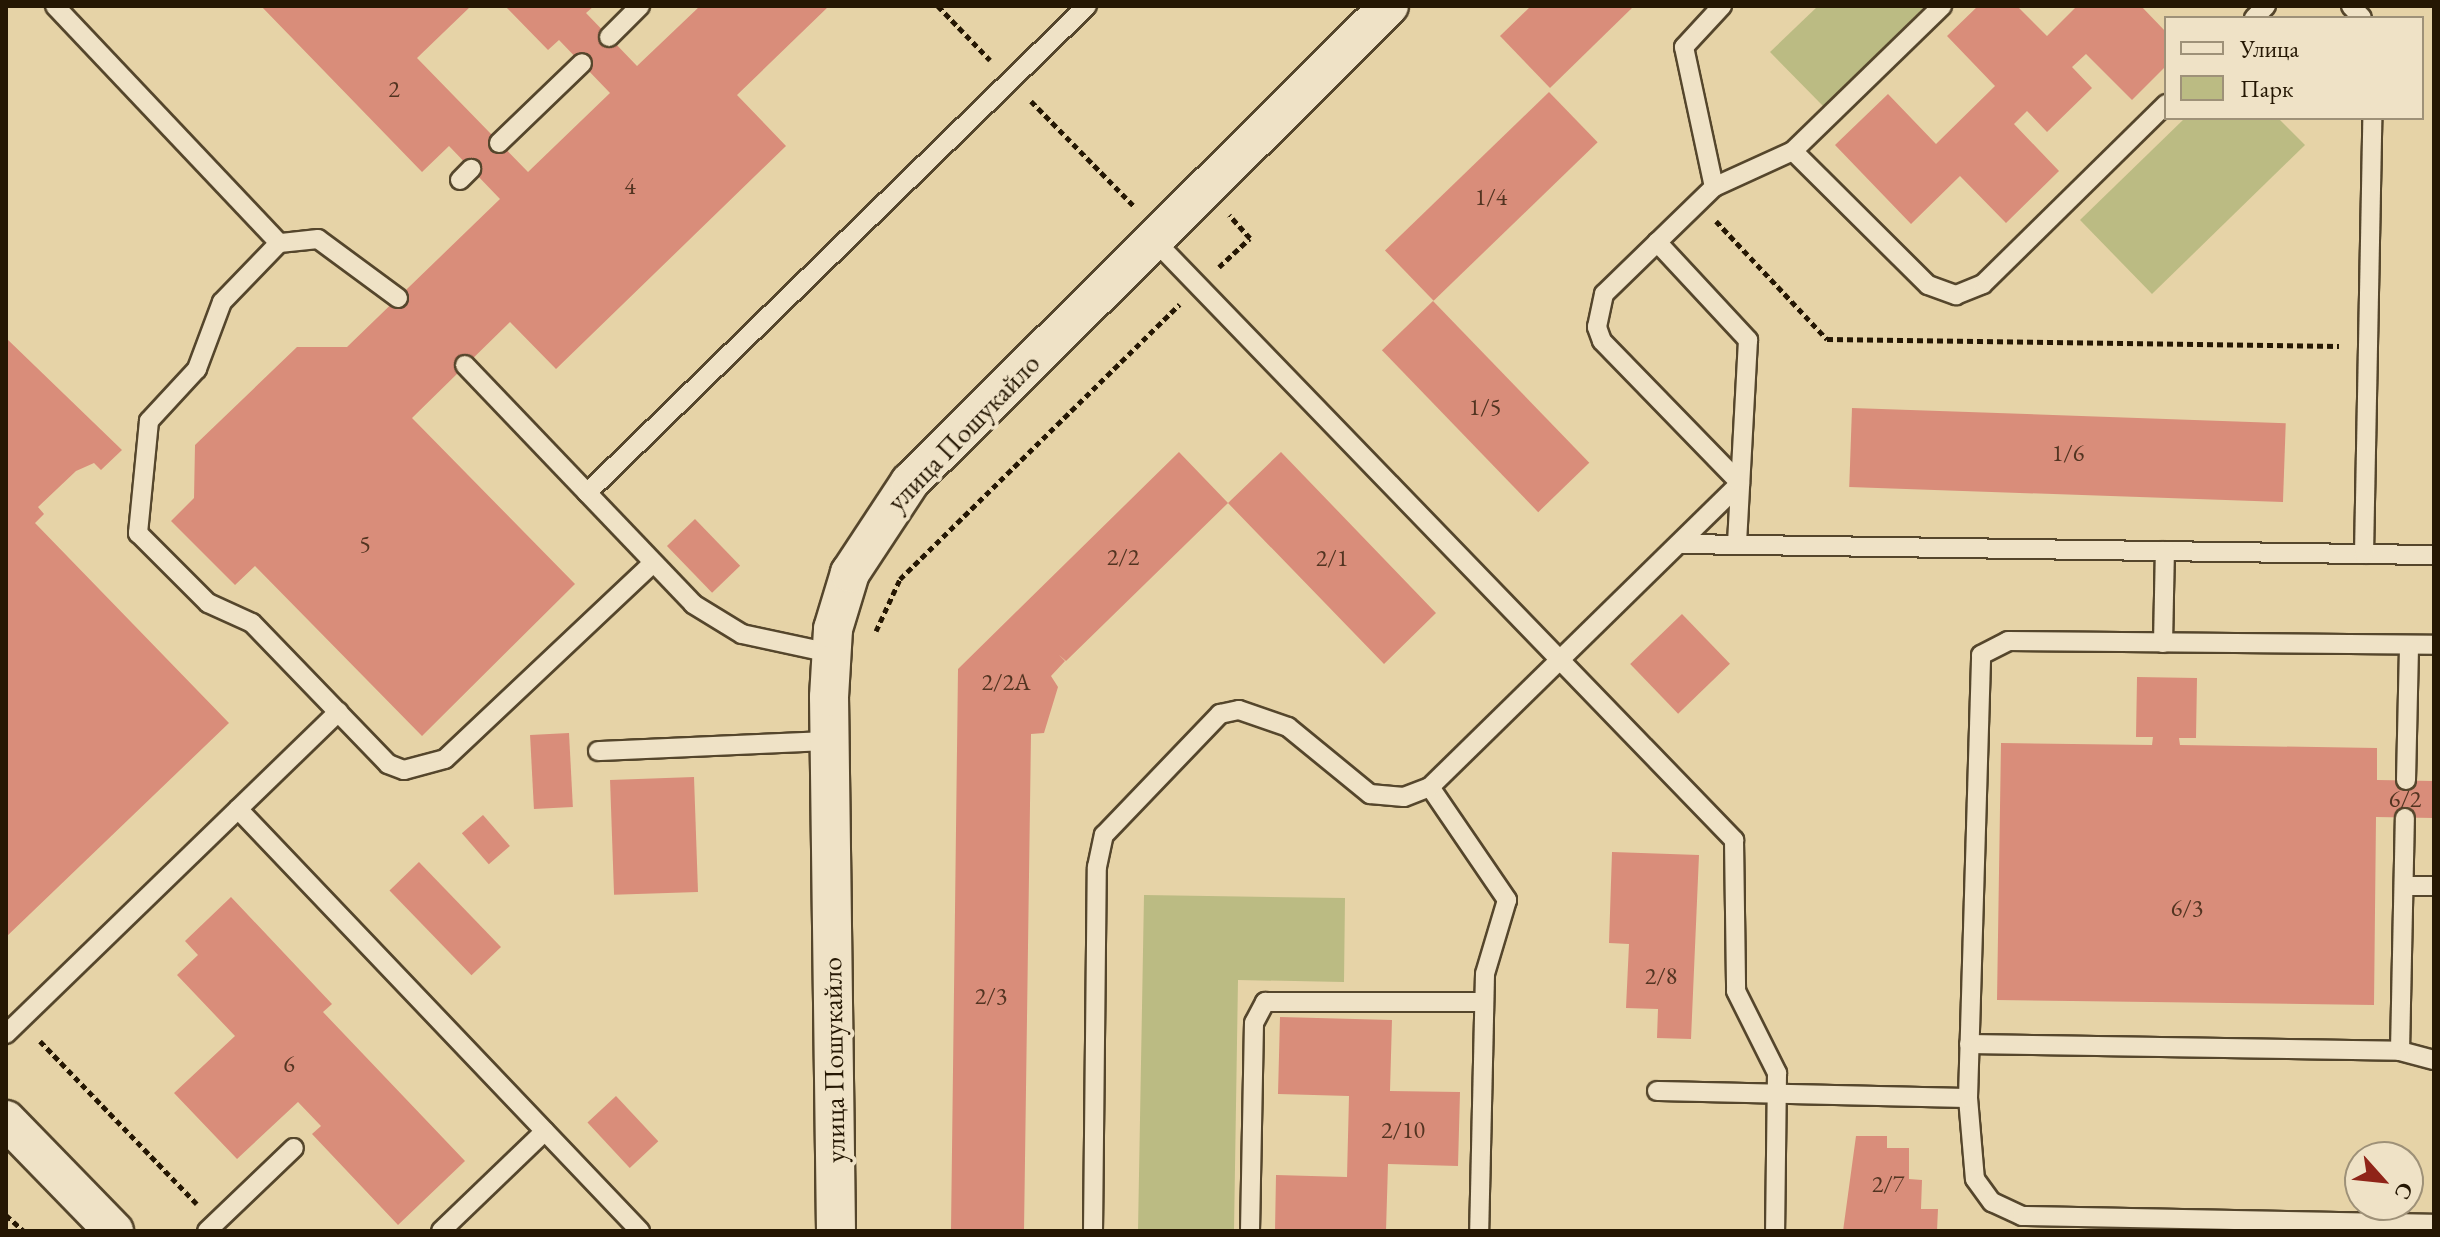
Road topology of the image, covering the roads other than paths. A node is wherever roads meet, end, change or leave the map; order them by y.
1 (55, 6) edge
2 (640, 6) edge
3 (1087, 6) edge
4 (1389, 6) edge
5 (1722, 6) edge
6 (1942, 6) edge
7 (609, 37) dead end
8 (582, 63) dead end
9 (2164, 106) edge
10 (2372, 120) edge
11 (499, 143) dead end
12 (1793, 151) junction
13 (1714, 187) junction
14 (1146, 225) junction
15 (1657, 242) junction
16 (279, 243) junction
17 (398, 298) dead end
18 (465, 365) dead end
19 (1740, 483) junction
20 (587, 493) junction
21 (1680, 544) junction
22 (1737, 545) junction
23 (2165, 551) junction
24 (2364, 554) junction
25 (2434, 555) edge
26 (653, 563) junction
27 (2163, 643) junction
28 (2409, 645) junction
29 (2434, 645) edge
30 (831, 653) junction
31 (1564, 658) junction
32 (338, 712) junction
33 (829, 741) junction
34 (598, 751) dead end
35 (2406, 780) dead end
36 (1430, 787) junction
37 (238, 809) junction
38 (2405, 818) dead end
39 (2404, 886) junction
40 (2434, 886) edge
41 (1484, 1002) junction
42 (6, 1034) edge
43 (1969, 1044) junction
44 (2400, 1051) junction
45 (2434, 1060) edge
46 (1657, 1091) dead end
47 (1778, 1094) junction
48 (1968, 1098) junction
49 (6, 1120) edge
50 (545, 1131) junction
51 (294, 1148) dead end
52 (2434, 1224) edge
53 (2334, 1226) edge
54 (211, 1227) edge
55 (114, 1231) edge
56 (441, 1231) edge
57 (640, 1231) edge
58 (836, 1231) edge
59 (1093, 1231) edge
60 (1250, 1231) edge
61 (1479, 1231) edge
62 (1775, 1231) edge

1 - 16 lane
2 - 7 lane
3 - 20 lane
4 - 14 street, улица Пошукайло
5 - 13 lane
6 - 12 lane
8 - 11 lane
9 - 12 lane
10 - 24 lane
12 - 13 lane
13 - 15 lane
14 - 30 street, улица Пошукайло
14 - 31 lane
15 - 19 lane
15 - 19 lane
16 - 17 lane
16 - 32 lane
18 - 20 lane
19 - 21 lane
19 - 22 lane
20 - 26 lane
21 - 22 lane
21 - 31 lane
22 - 23 lane
23 - 24 lane
23 - 27 lane
24 - 25 lane
26 - 30 lane
26 - 32 lane
27 - 28 lane
27 - 43 lane
28 - 29 lane
28 - 35 lane
30 - 33 street, улица Пошукайло
31 - 36 lane
31 - 47 lane
32 - 37 lane
33 - 34 lane
33 - 58 street, улица Пошукайло
36 - 41 lane
36 - 59 lane
37 - 42 lane
37 - 50 lane
38 - 39 lane
39 - 40 lane
39 - 44 lane
41 - 60 lane
41 - 61 lane
43 - 44 lane
43 - 48 lane
44 - 45 lane
46 - 47 lane
47 - 48 lane
47 - 62 lane
48 - 53 lane
49 - 55 street
50 - 56 lane
50 - 57 lane
51 - 54 lane
52 - 53 lane

